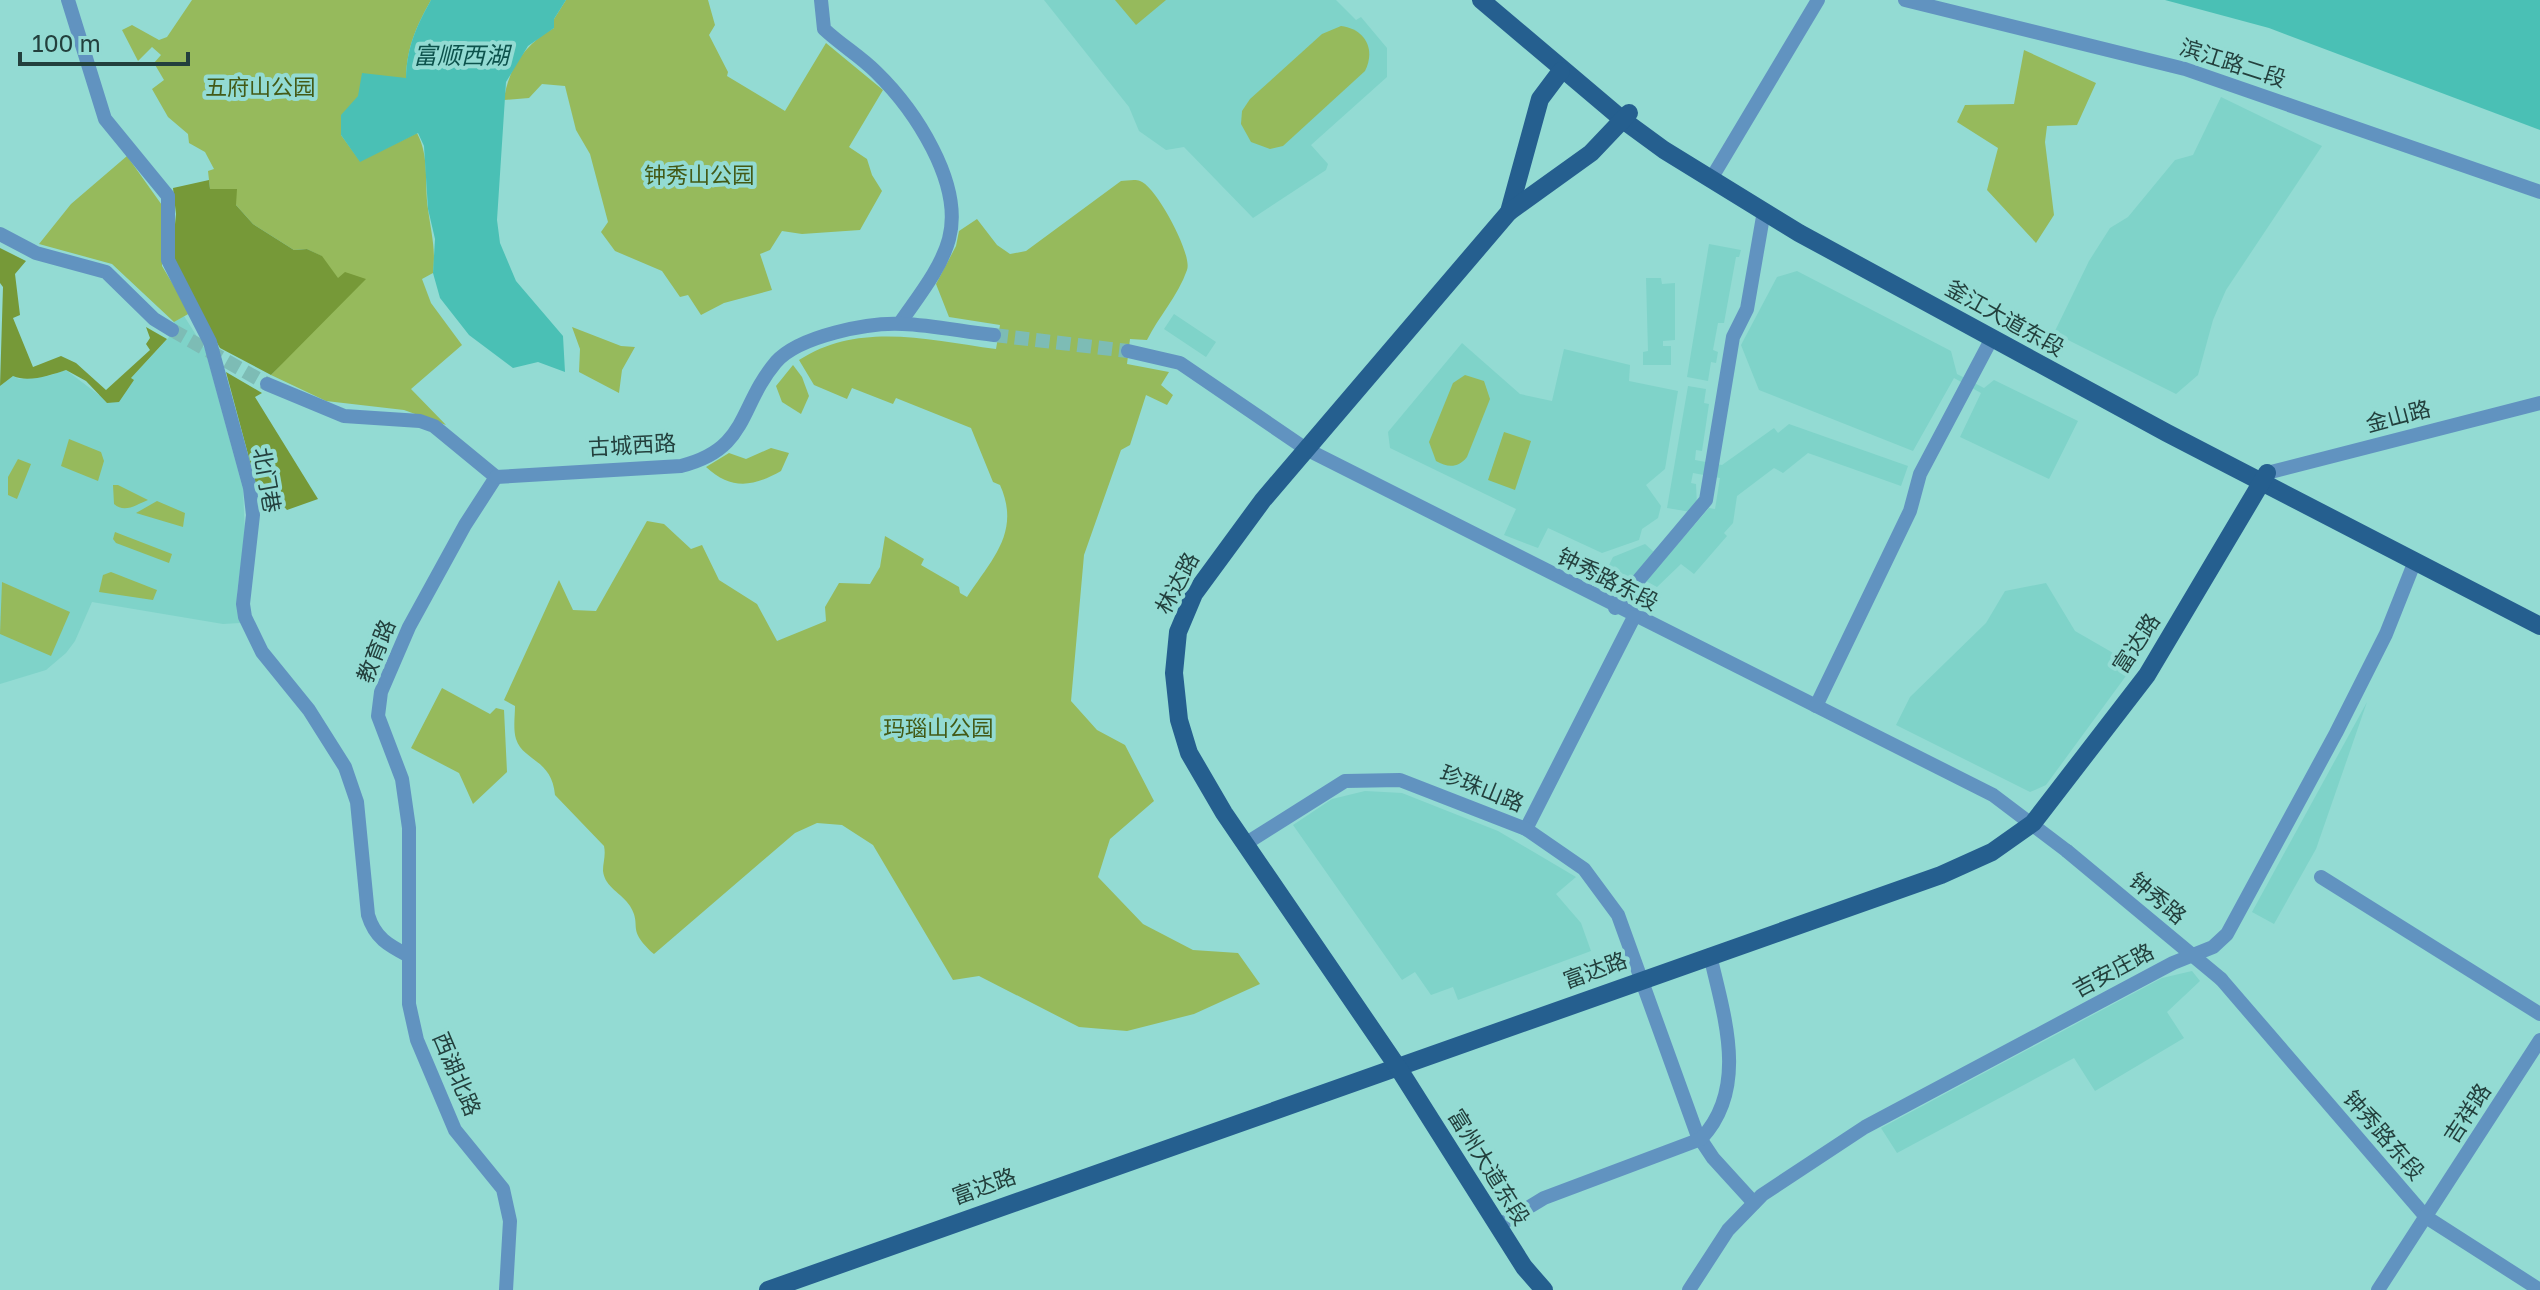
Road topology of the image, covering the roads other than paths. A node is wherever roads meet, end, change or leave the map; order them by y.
1 (68, 0) edge
2 (821, 0) edge
3 (1481, 0) edge
4 (1496, 0) edge
5 (1818, 0) edge
6 (1905, 0) edge
7 (1561, 71) junction
8 (1626, 117) junction
9 (1714, 176) junction
10 (2540, 192) edge
11 (1764, 211) junction
12 (1509, 212) junction
13 (0, 234) edge
14 (900, 323) junction
15 (172, 330) tunnel mouth
16 (994, 335) tunnel mouth
17 (1992, 338) junction
18 (1128, 351) tunnel mouth
19 (267, 384) tunnel mouth
20 (2540, 403) edge
21 (1306, 449) junction
22 (496, 477) junction
23 (2264, 478) junction
24 (2415, 561) junction
25 (1615, 608) junction
26 (2540, 614) edge
27 (1634, 617) junction
28 (2540, 626) edge
29 (1816, 706) junction
30 (2033, 823) junction
31 (1526, 829) junction
32 (1245, 844) junction
33 (2067, 851) joint
34 (2321, 877) dead end
35 (1710, 955) junction
36 (409, 956) junction
37 (1642, 979) junction
38 (2221, 979) joint
39 (2540, 1014) edge
40 (2540, 1040) edge
41 (1397, 1066) junction
42 (1701, 1139) junction
43 (1754, 1203) junction
44 (2426, 1217) junction
45 (1498, 1226) junction
46 (506, 1290) edge
47 (768, 1290) edge
48 (1544, 1290) edge
49 (1689, 1290) edge
50 (2378, 1290) edge
51 (2540, 1290) edge

1 - 36 street, 北门巷
2 - 14 street
3 - 7 main road, 釜江大道东段
4 - 8 main road, 釜江大道东段
5 - 9 street
6 - 10 street, 滨江路二段
7 - 8 main road, 釜江大道东段
7 - 12 main road
8 - 9 main road, 釜江大道东段
8 - 12 main road
9 - 11 main road, 釜江大道东段
9 - 23 main road, 釜江大道东段
11 - 17 main road, 釜江大道东段
11 - 25 street
12 - 21 main road, 林达路
13 - 15 street
14 - 16 street, 古城西路
14 - 22 street, 古城西路
17 - 23 main road, 釜江大道东段
17 - 29 street
18 - 21 street, 钟秀路东段
19 - 22 street
20 - 23 street, 金山路
21 - 25 street, 钟秀路东段
21 - 32 main road, 林达路
22 - 36 street, 教育路
23 - 24 main road, 釜江大道东段
23 - 26 main road, 釜江大道东段
23 - 30 main road, 富达路
24 - 28 main road, 釜江大道东段
24 - 43 street, 吉安庄路
25 - 27 street, 钟秀路东段
27 - 29 street, 钟秀路东段
27 - 31 street
29 - 30 street, 钟秀路东段
30 - 33 street, 钟秀路东段
30 - 35 main road, 富达路
31 - 32 street, 珍珠山路
31 - 37 street, 珍珠山路
32 - 41 main road, 林达路
33 - 38 street, 钟秀路, bridge
34 - 39 street
35 - 37 main road, 富达路
35 - 42 street
36 - 46 street, 西湖北路
37 - 41 main road, 富达路
37 - 42 street, 珍珠山路
38 - 44 street, 钟秀路东段
40 - 44 street, 吉祥路
41 - 45 main road, 富州大道东段
41 - 47 main road, 富达路
42 - 43 street, 珍珠山路
42 - 45 street
43 - 49 street, 吉安庄路
44 - 50 street, 吉祥路
44 - 51 street, 钟秀路东段
45 - 48 main road, 富州大道东段

